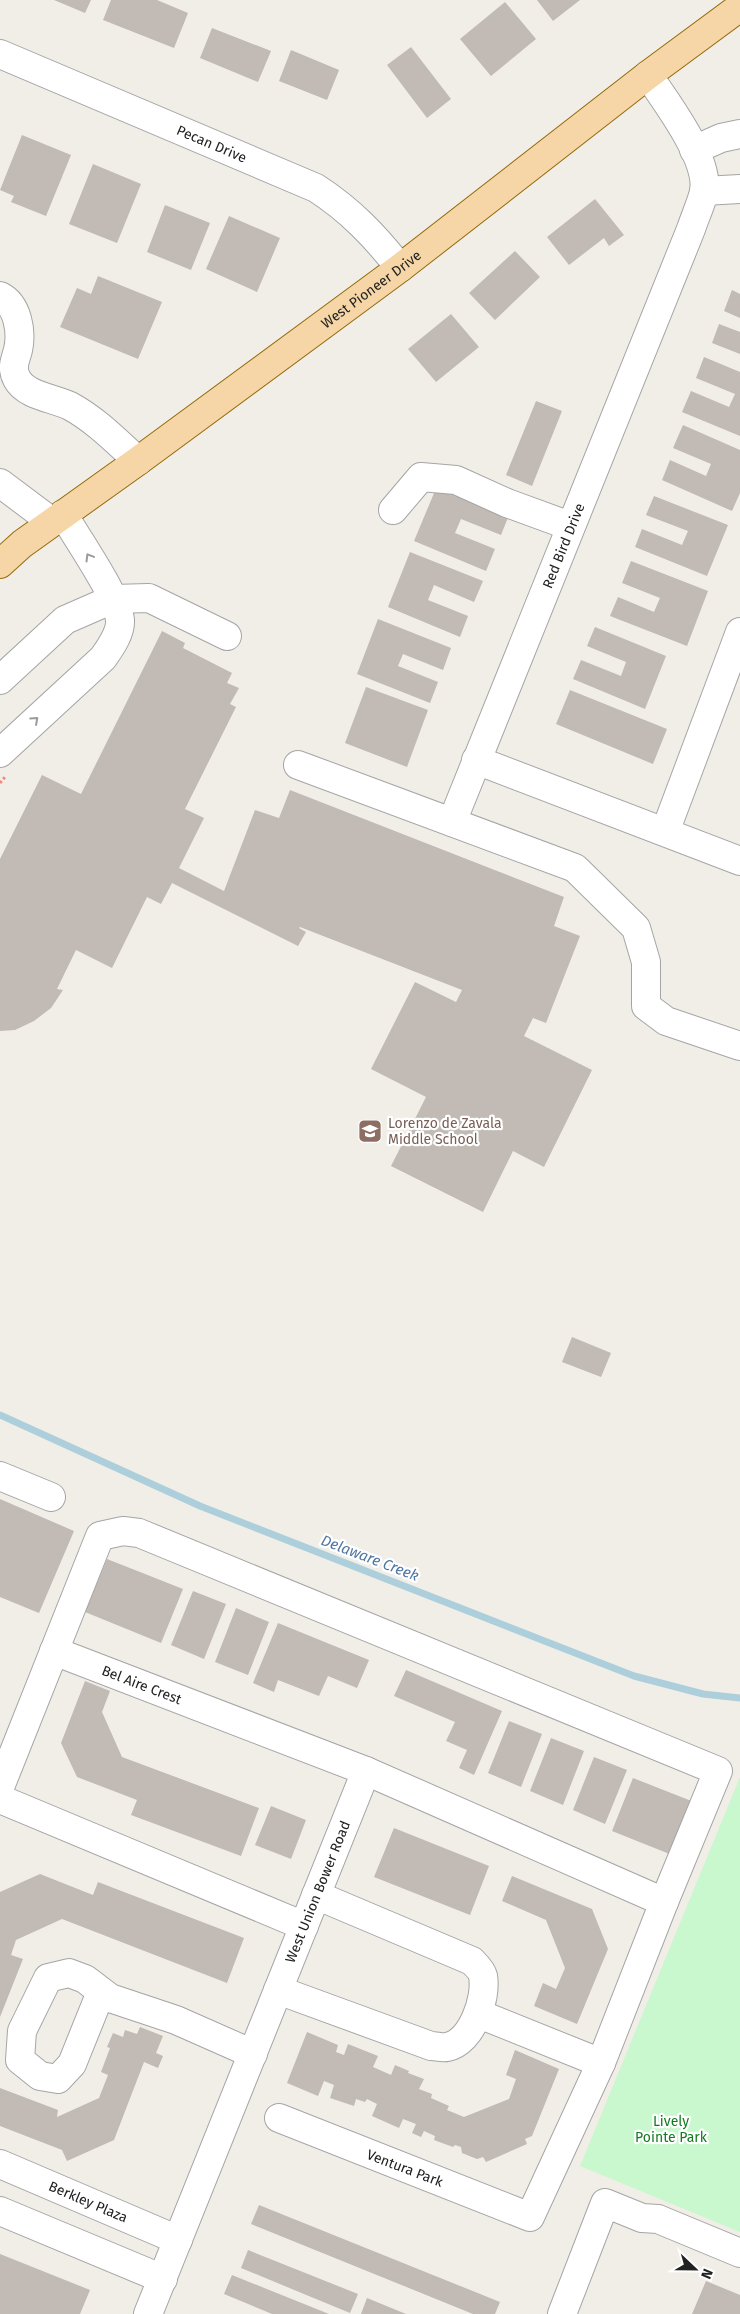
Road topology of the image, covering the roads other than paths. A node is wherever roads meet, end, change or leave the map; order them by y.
1 (740, 7) edge
2 (0, 54) edge
3 (648, 75) junction
4 (740, 134) edge
5 (694, 150) junction
6 (740, 189) edge
7 (704, 191) junction
8 (400, 268) junction
9 (0, 296) edge
10 (138, 461) junction
11 (0, 483) edge
12 (393, 510) dead end
13 (58, 518) junction
14 (570, 526) junction
15 (0, 564) edge
16 (113, 599) junction
17 (740, 632) edge
18 (227, 636) dead end
19 (0, 680) edge
20 (0, 753) edge
21 (476, 760) junction
22 (298, 765) dead end
23 (452, 822) junction
24 (665, 832) junction
25 (740, 861) edge
26 (740, 1046) edge
27 (0, 1476) edge
28 (51, 1496) dead end
29 (54, 1651) junction
30 (366, 1771) junction
31 (0, 1786) edge
32 (0, 1799) edge
33 (316, 1895) junction
34 (664, 1902) junction
35 (304, 1926) junction
36 (278, 1990) junction
37 (101, 1992) dead end
38 (479, 2014) junction
39 (253, 2054) junction
40 (601, 2063) junction
41 (279, 2118) dead end
42 (0, 2164) edge
43 (0, 2211) edge
44 (178, 2240) junction
45 (740, 2253) edge
46 (163, 2278) junction
47 (148, 2314) edge
48 (562, 2314) edge

1 - 3 main road, West Pioneer Drive
2 - 8 street, Pecan Drive
3 - 5 street, Red Bird Drive
3 - 8 main road, West Pioneer Drive
4 - 5 street
5 - 7 street, Red Bird Drive
6 - 7 street
7 - 14 street, Red Bird Drive
8 - 10 main road, West Pioneer Drive
9 - 10 street
10 - 13 main road, West Pioneer Drive
11 - 13 street
12 - 14 street
13 - 15 main road, West Pioneer Drive
16 -> 13 street
14 - 21 street, Red Bird Drive
16 - 18 street
16 - 19 street
20 -> 16 street
17 - 24 street
21 - 23 street, Red Bird Drive
21 - 24 street
22 - 23 street
23 - 26 street
24 - 25 street
27 - 28 street
29 - 30 street, Bel Aire Crest
29 - 31 street
29 - 34 street
30 - 33 street, West Union Bower Road
30 - 34 street
32 - 35 street
33 - 35 street, West Union Bower Road
33 - 38 street
34 - 40 street
35 - 36 street, West Union Bower Road
36 - 38 street
36 - 39 street, West Union Bower Road
37 - 39 street
38 - 40 street
39 - 44 street, West Union Bower Road
40 - 41 street, Ventura Park
42 - 44 street, Berkley Plaza
43 - 46 street
44 - 46 street, West Union Bower Road
45 - 48 street
46 - 47 street, West Union Bower Road

